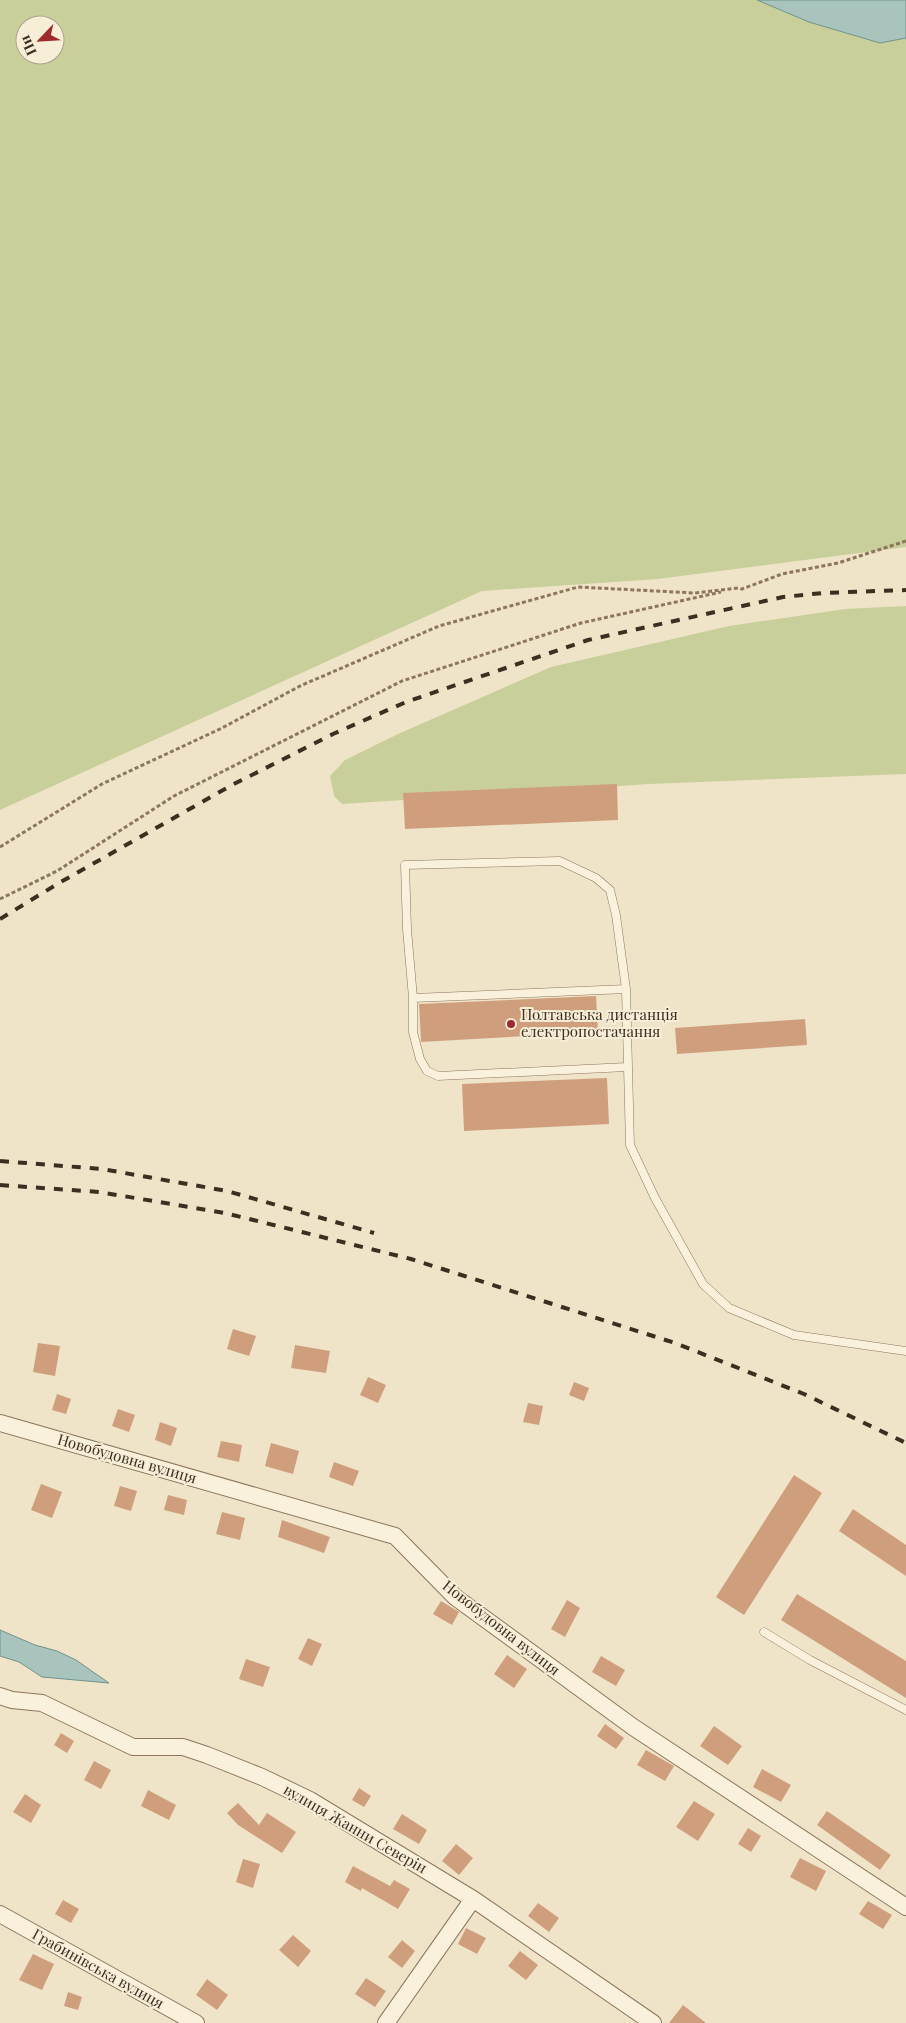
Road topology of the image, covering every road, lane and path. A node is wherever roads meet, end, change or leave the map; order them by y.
1 (906, 541) edge
2 (738, 588) junction
3 (0, 846) edge
4 (0, 899) edge
5 (626, 989) junction
6 (413, 998) junction
7 (627, 1067) junction
8 (906, 1351) edge
9 (0, 1423) edge
10 (764, 1632) dead end
11 (0, 1696) edge
12 (906, 1710) edge
13 (473, 1899) junction
14 (906, 1907) edge
15 (0, 1914) edge
16 (196, 2023) edge
17 (386, 2023) edge
18 (653, 2023) edge

1 - 2 path
2 - 3 path
2 - 4 path
5 - 6 lane
5 - 6 lane
5 - 7 lane
6 - 7 lane
7 - 8 lane
9 - 14 street, Новобудовна вулиця
10 - 12 lane
11 - 13 street, вулиця Жанни Северін
13 - 17 street
13 - 18 street, вулиця Жанни Северін
15 - 16 street, Грабинівська вулиця

